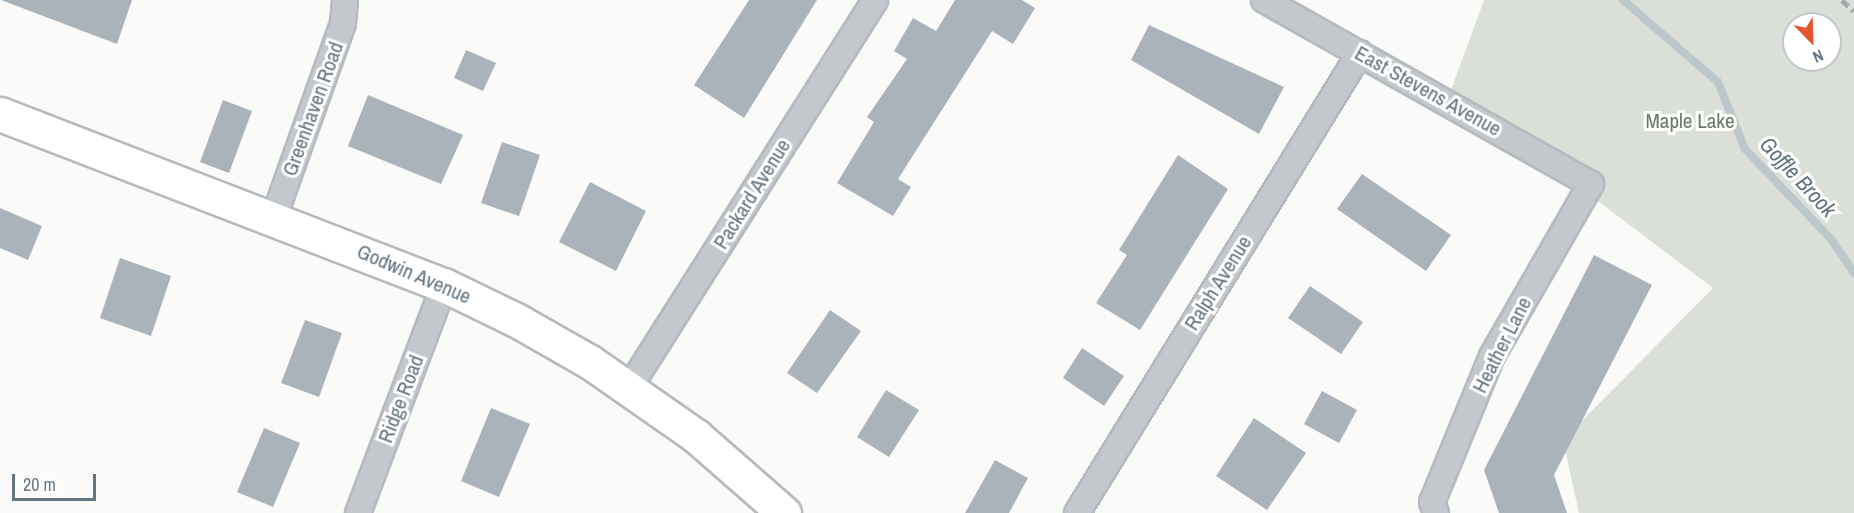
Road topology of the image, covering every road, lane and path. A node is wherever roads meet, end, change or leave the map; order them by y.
1 (345, 0) edge
2 (875, 0) edge
3 (1263, 0) edge
4 (1360, 53) junction
5 (0, 114) edge
6 (1591, 184) joint
7 (274, 217) junction
8 (444, 285) junction
9 (629, 388) junction
10 (358, 513) edge
11 (784, 513) edge
12 (1077, 513) edge
13 (1436, 513) edge

1 - 7 street, Greenhaven Road
2 - 9 street, Packard Avenue
3 - 4 street, East Stevens Avenue
4 - 6 street, East Stevens Avenue
4 - 12 street, Ralph Avenue
5 - 7 main road, Godwin Avenue
6 - 13 street, Heather Lane
7 - 8 main road, Godwin Avenue
8 - 9 main road, Godwin Avenue
8 - 10 street, Ridge Road
9 - 11 main road, Godwin Avenue

